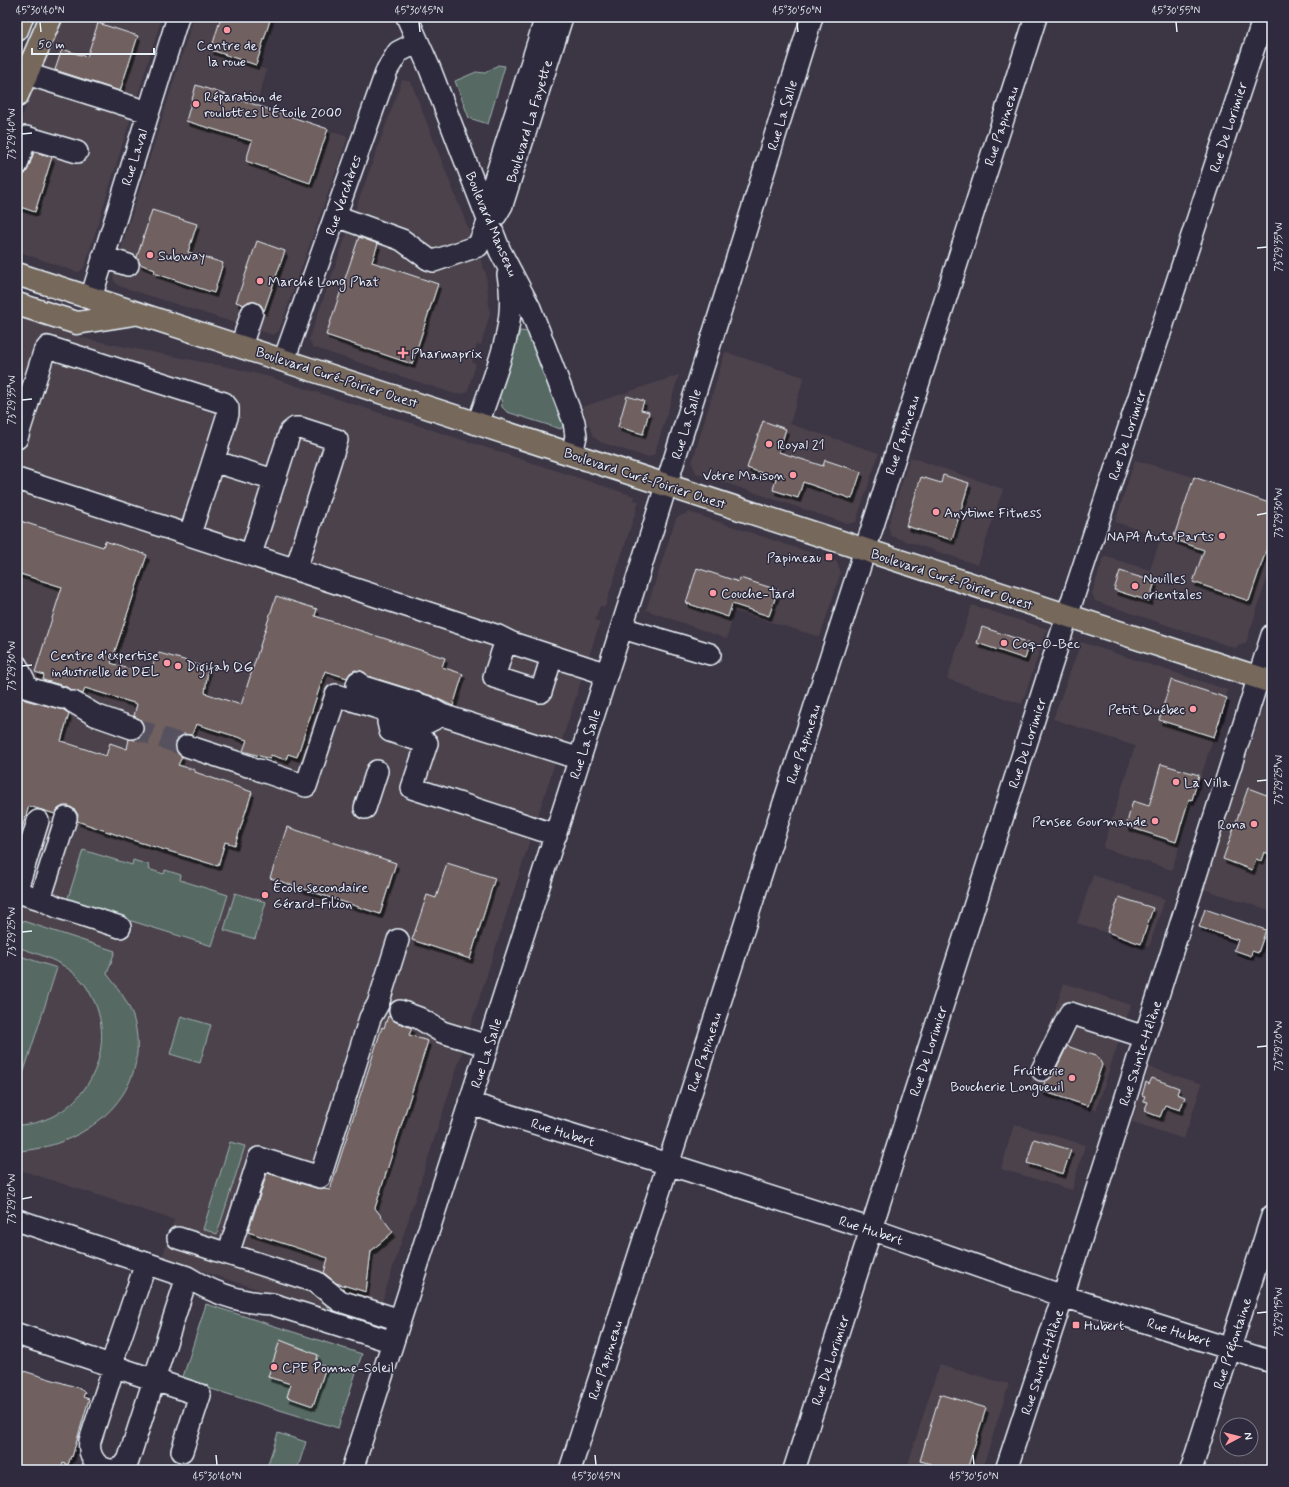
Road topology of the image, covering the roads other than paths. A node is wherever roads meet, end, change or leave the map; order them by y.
1 (22, 17) edge
2 (51, 17) edge
3 (178, 17) edge
4 (407, 17) edge
5 (546, 17) edge
6 (562, 17) edge
7 (812, 17) edge
8 (1036, 17) edge
9 (1264, 17) edge
10 (17, 30) edge
11 (418, 42) junction
12 (27, 74) junction
13 (17, 96) edge
14 (148, 112) junction
15 (78, 146) dead end
16 (17, 165) edge
17 (480, 198) junction
18 (336, 216) junction
19 (489, 220) junction
20 (503, 256) junction
21 (103, 257) junction
22 (128, 265) dead end
23 (17, 274) edge
24 (90, 298) junction
25 (17, 304) edge
26 (252, 313) dead end
27 (140, 314) junction
28 (241, 346) junction
29 (284, 360) junction
30 (478, 424) junction
31 (17, 438) edge
32 (572, 454) junction
33 (213, 461) junction
34 (17, 479) edge
35 (274, 480) junction
36 (667, 485) junction
37 (190, 534) junction
38 (865, 551) junction
39 (251, 554) junction
40 (296, 569) junction
41 (1067, 616) junction
42 (622, 628) junction
43 (1272, 635) edge
44 (506, 640) junction
45 (710, 654) dead end
46 (552, 656) junction
47 (17, 666) edge
48 (607, 674) junction
49 (1265, 680) edge
50 (358, 682) dead end
51 (391, 712) junction
52 (442, 716) junction
53 (132, 728) tunnel mouth
54 (187, 746) tunnel mouth
55 (580, 759) junction
56 (377, 771) dead end
57 (365, 808) dead end
58 (66, 818) dead end
59 (556, 835) junction
60 (17, 854) edge
61 (17, 890) edge
62 (40, 899) junction
63 (120, 927) dead end
64 (398, 940) dead end
65 (390, 1007) junction
66 (1144, 1037) junction
67 (488, 1046) junction
68 (1042, 1070) dead end
69 (469, 1103) junction
70 (668, 1164) junction
71 (1272, 1216) edge
72 (17, 1220) edge
73 (871, 1229) junction
74 (178, 1238) dead end
75 (228, 1254) junction
76 (146, 1263) junction
77 (187, 1277) junction
78 (1063, 1296) junction
79 (400, 1320) junction
80 (17, 1334) edge
81 (393, 1342) junction
82 (1230, 1348) junction
83 (1272, 1362) edge
84 (113, 1365) junction
85 (154, 1379) junction
86 (182, 1451) dead end
87 (352, 1470) edge
88 (570, 1470) edge
89 (794, 1470) edge
90 (1006, 1470) edge
91 (1191, 1470) edge

1 - 10 main road
2 - 12 main road
3 - 14 street, Rue Laval
4 - 11 street, Boulevard Manseau
5 - 17 street, Boulevard La Fayette
6 - 19 street, Boulevard La Fayette
7 - 36 street, Rue La Salle
8 - 38 street, Rue Papineau
9 - 41 street, Rue De Lorimier
11 - 17 street, Boulevard Manseau
11 - 18 street, Rue Verchères
12 - 13 main road
12 - 14 street
14 - 21 street, Rue Laval
15 - 16 street
17 - 19 street, Boulevard Manseau
18 - 19 street, Boulevard La Fayette
18 - 29 street, Rue Verchères
19 - 20 street, Boulevard Manseau
20 - 30 street
20 - 32 street, Boulevard Manseau
21 - 22 street
21 - 24 street, Rue Laval
23 - 24 main road, Boulevard Curé-Poirier Ouest
24 - 27 main road, Boulevard Curé-Poirier Ouest
25 - 27 main road
26 - 28 street
27 - 28 main road, Boulevard Curé-Poirier Ouest
28 - 29 main road, Boulevard Curé-Poirier Ouest
29 - 30 main road, Boulevard Curé-Poirier Ouest
30 - 32 main road, Boulevard Curé-Poirier Ouest
31 - 33 street
32 - 36 main road, Boulevard Curé-Poirier Ouest
33 - 35 street
33 - 37 street
34 - 37 street
35 - 39 street
35 - 40 street
36 - 38 main road, Boulevard Curé-Poirier Ouest
36 - 42 street, Rue La Salle
37 - 39 street
38 - 41 main road, Boulevard Curé-Poirier Ouest
38 - 70 street, Rue Papineau
39 - 40 street
40 - 44 street
41 - 49 main road, Boulevard Curé-Poirier Ouest
41 - 73 street, Rue De Lorimier
42 - 45 street
42 - 48 street, Rue La Salle
43 - 49 street, Rue Sainte-Hélène
44 - 46 street
44 - 46 street
46 - 48 street
47 - 53 street
48 - 55 street, Rue La Salle
49 - 66 street, Rue Sainte-Hélène
50 - 52 street
51 - 52 street
51 - 54 street
51 - 59 street
52 - 55 street
55 - 59 street, Rue La Salle
56 - 57 street
58 - 62 street
59 - 67 street, Rue La Salle
60 - 61 street
61 - 62 street
62 - 63 street
64 - 65 street
65 - 67 street
65 - 75 street
66 - 68 street
66 - 78 street, Rue Sainte-Hélène
67 - 69 street, Rue La Salle
69 - 70 street, Rue Hubert
69 - 79 street, Rue La Salle
70 - 73 street, Rue Hubert
70 - 88 street, Rue Papineau
71 - 82 street, Rue Préfontaine
72 - 76 street
73 - 78 street, Rue Hubert
73 - 89 street, Rue De Lorimier
74 - 75 street
75 - 79 street
76 - 77 street
76 - 84 street
77 - 81 street
77 - 85 street
78 - 82 street, Rue Hubert
78 - 90 street, Rue Sainte-Hélène
79 - 81 street, Rue La Salle
80 - 84 street
81 - 87 street, Rue La Salle
82 - 83 street, Rue Hubert
82 - 91 street, Rue Préfontaine
84 - 85 street
84 - 85 street
85 - 86 street

